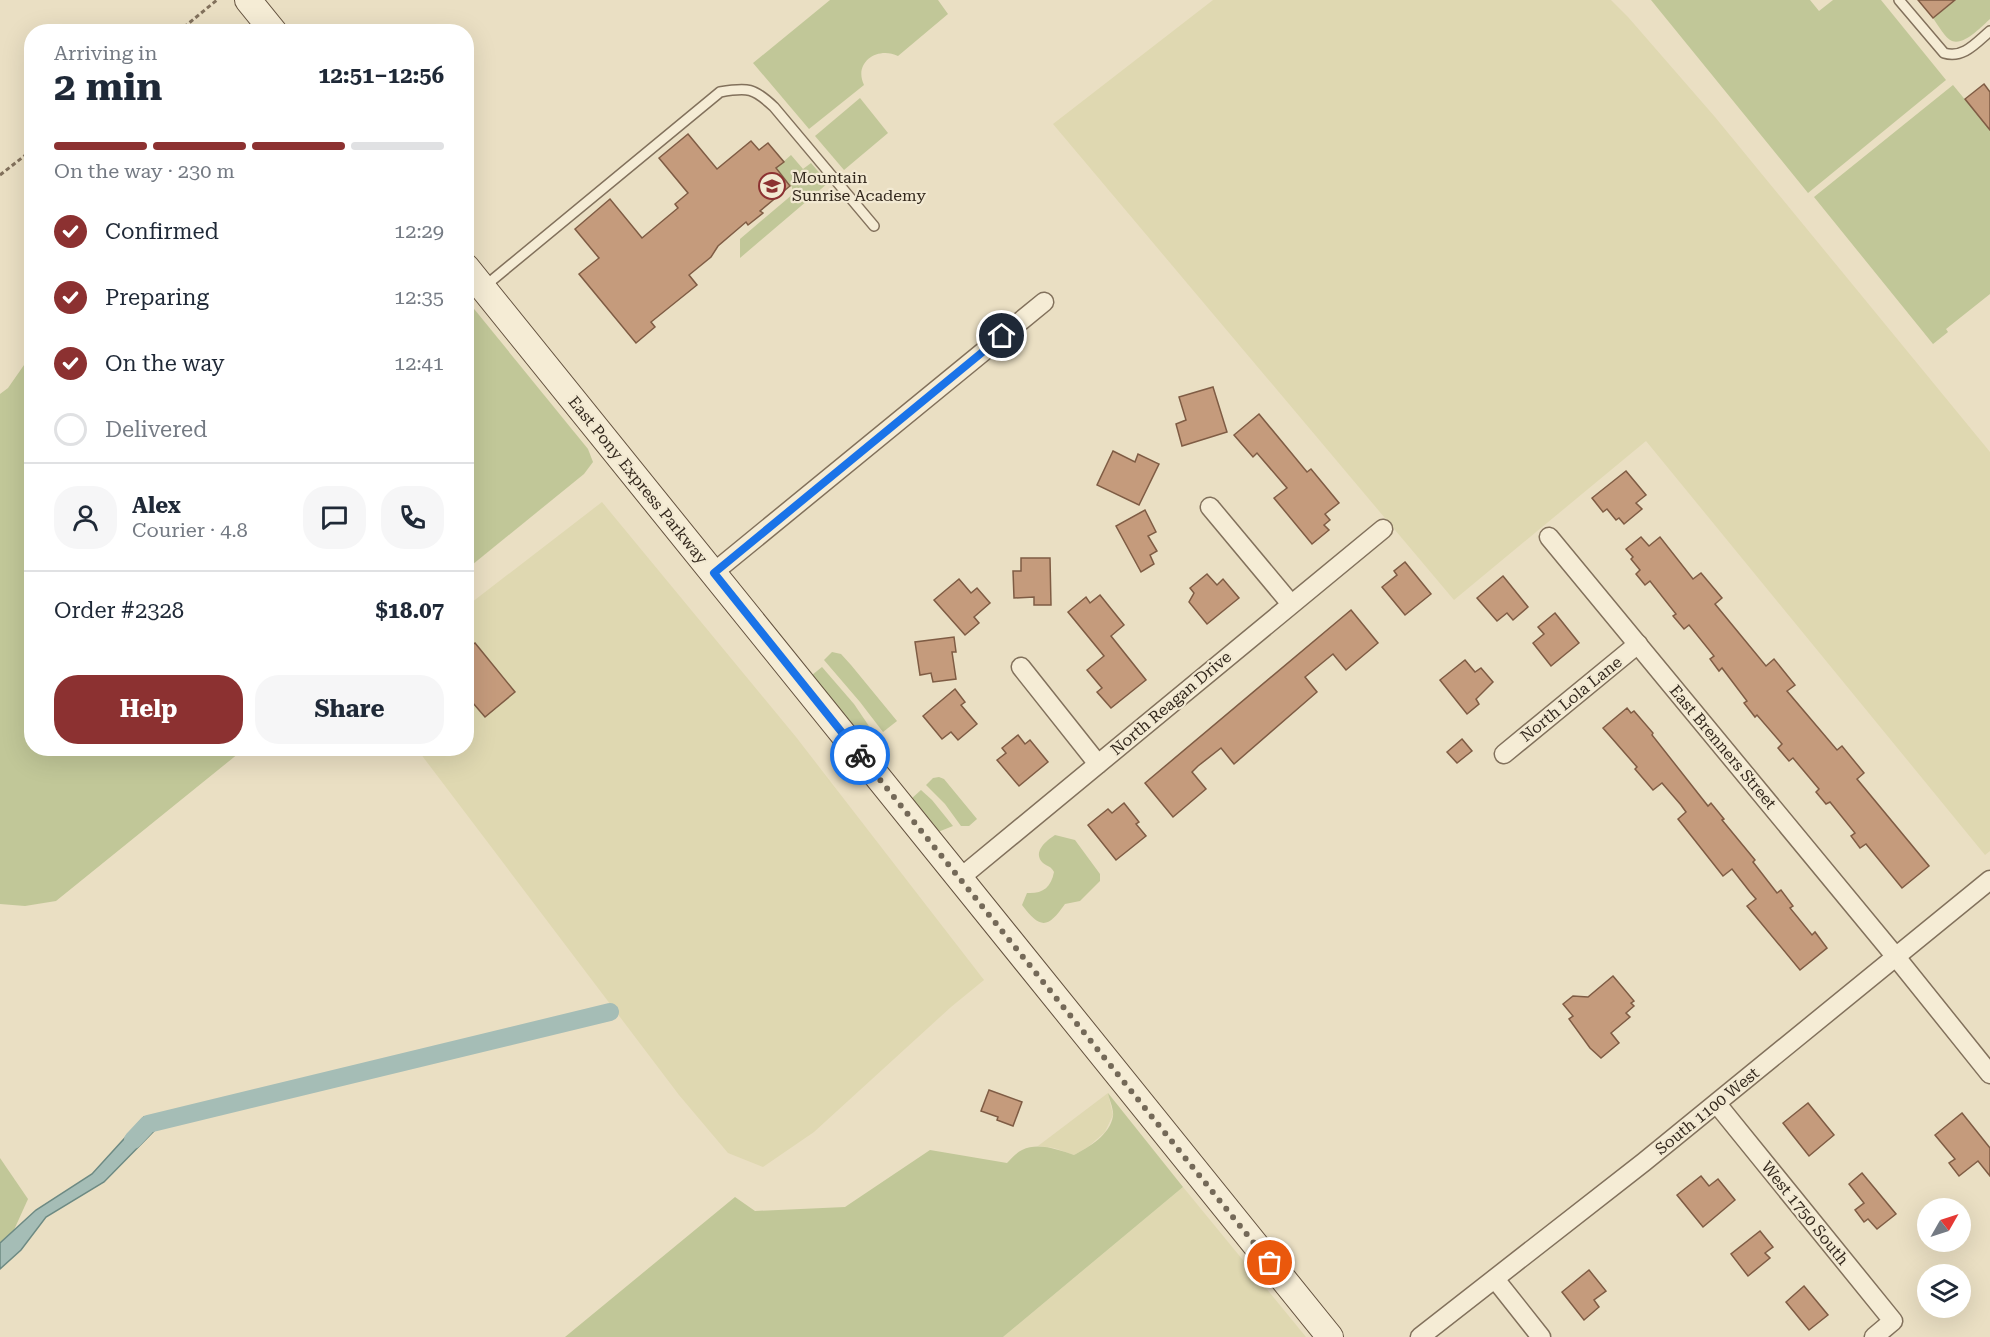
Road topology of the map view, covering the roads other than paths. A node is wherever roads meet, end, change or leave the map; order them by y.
1 (248, 0) edge
2 (1899, 0) edge
3 (268, 24) edge
4 (1990, 31) edge
5 (874, 226) dead end
6 (474, 277) edge
7 (483, 288) junction
8 (1044, 303) dead end
9 (1210, 507) dead end
10 (1383, 529) dead end
11 (1549, 537) dead end
12 (714, 573) junction
13 (1291, 604) junction
14 (1638, 645) junction
15 (1021, 667) dead end
16 (1504, 754) dead end
17 (1098, 764) junction
18 (960, 878) junction
19 (1990, 880) edge
20 (1896, 957) junction
21 (1990, 1074) edge
22 (1716, 1104) junction
23 (1495, 1279) junction
24 (1330, 1337) edge
25 (1420, 1337) edge
26 (1541, 1337) edge
27 (1874, 1337) edge

1 - 3 street
2 - 4 lane
5 - 7 lane
6 - 7 street, East Pony Express Parkway
7 - 12 street, East Pony Express Parkway
8 - 12 street
9 - 13 street
10 - 13 street, North Reagan Drive
11 - 14 street, East Brenners Street
12 - 18 street, East Pony Express Parkway
13 - 17 street, North Reagan Drive
14 - 16 street, North Lola Lane
14 - 20 street, East Brenners Street
15 - 17 street
17 - 18 street, North Reagan Drive
18 - 24 street, East Pony Express Parkway
19 - 20 street, South 1100 West
20 - 21 street, East Brenners Street
20 - 22 street, South 1100 West
22 - 23 street, South 1100 West
22 - 27 street, West 1750 South
23 - 25 street, South 1100 West
23 - 26 street

